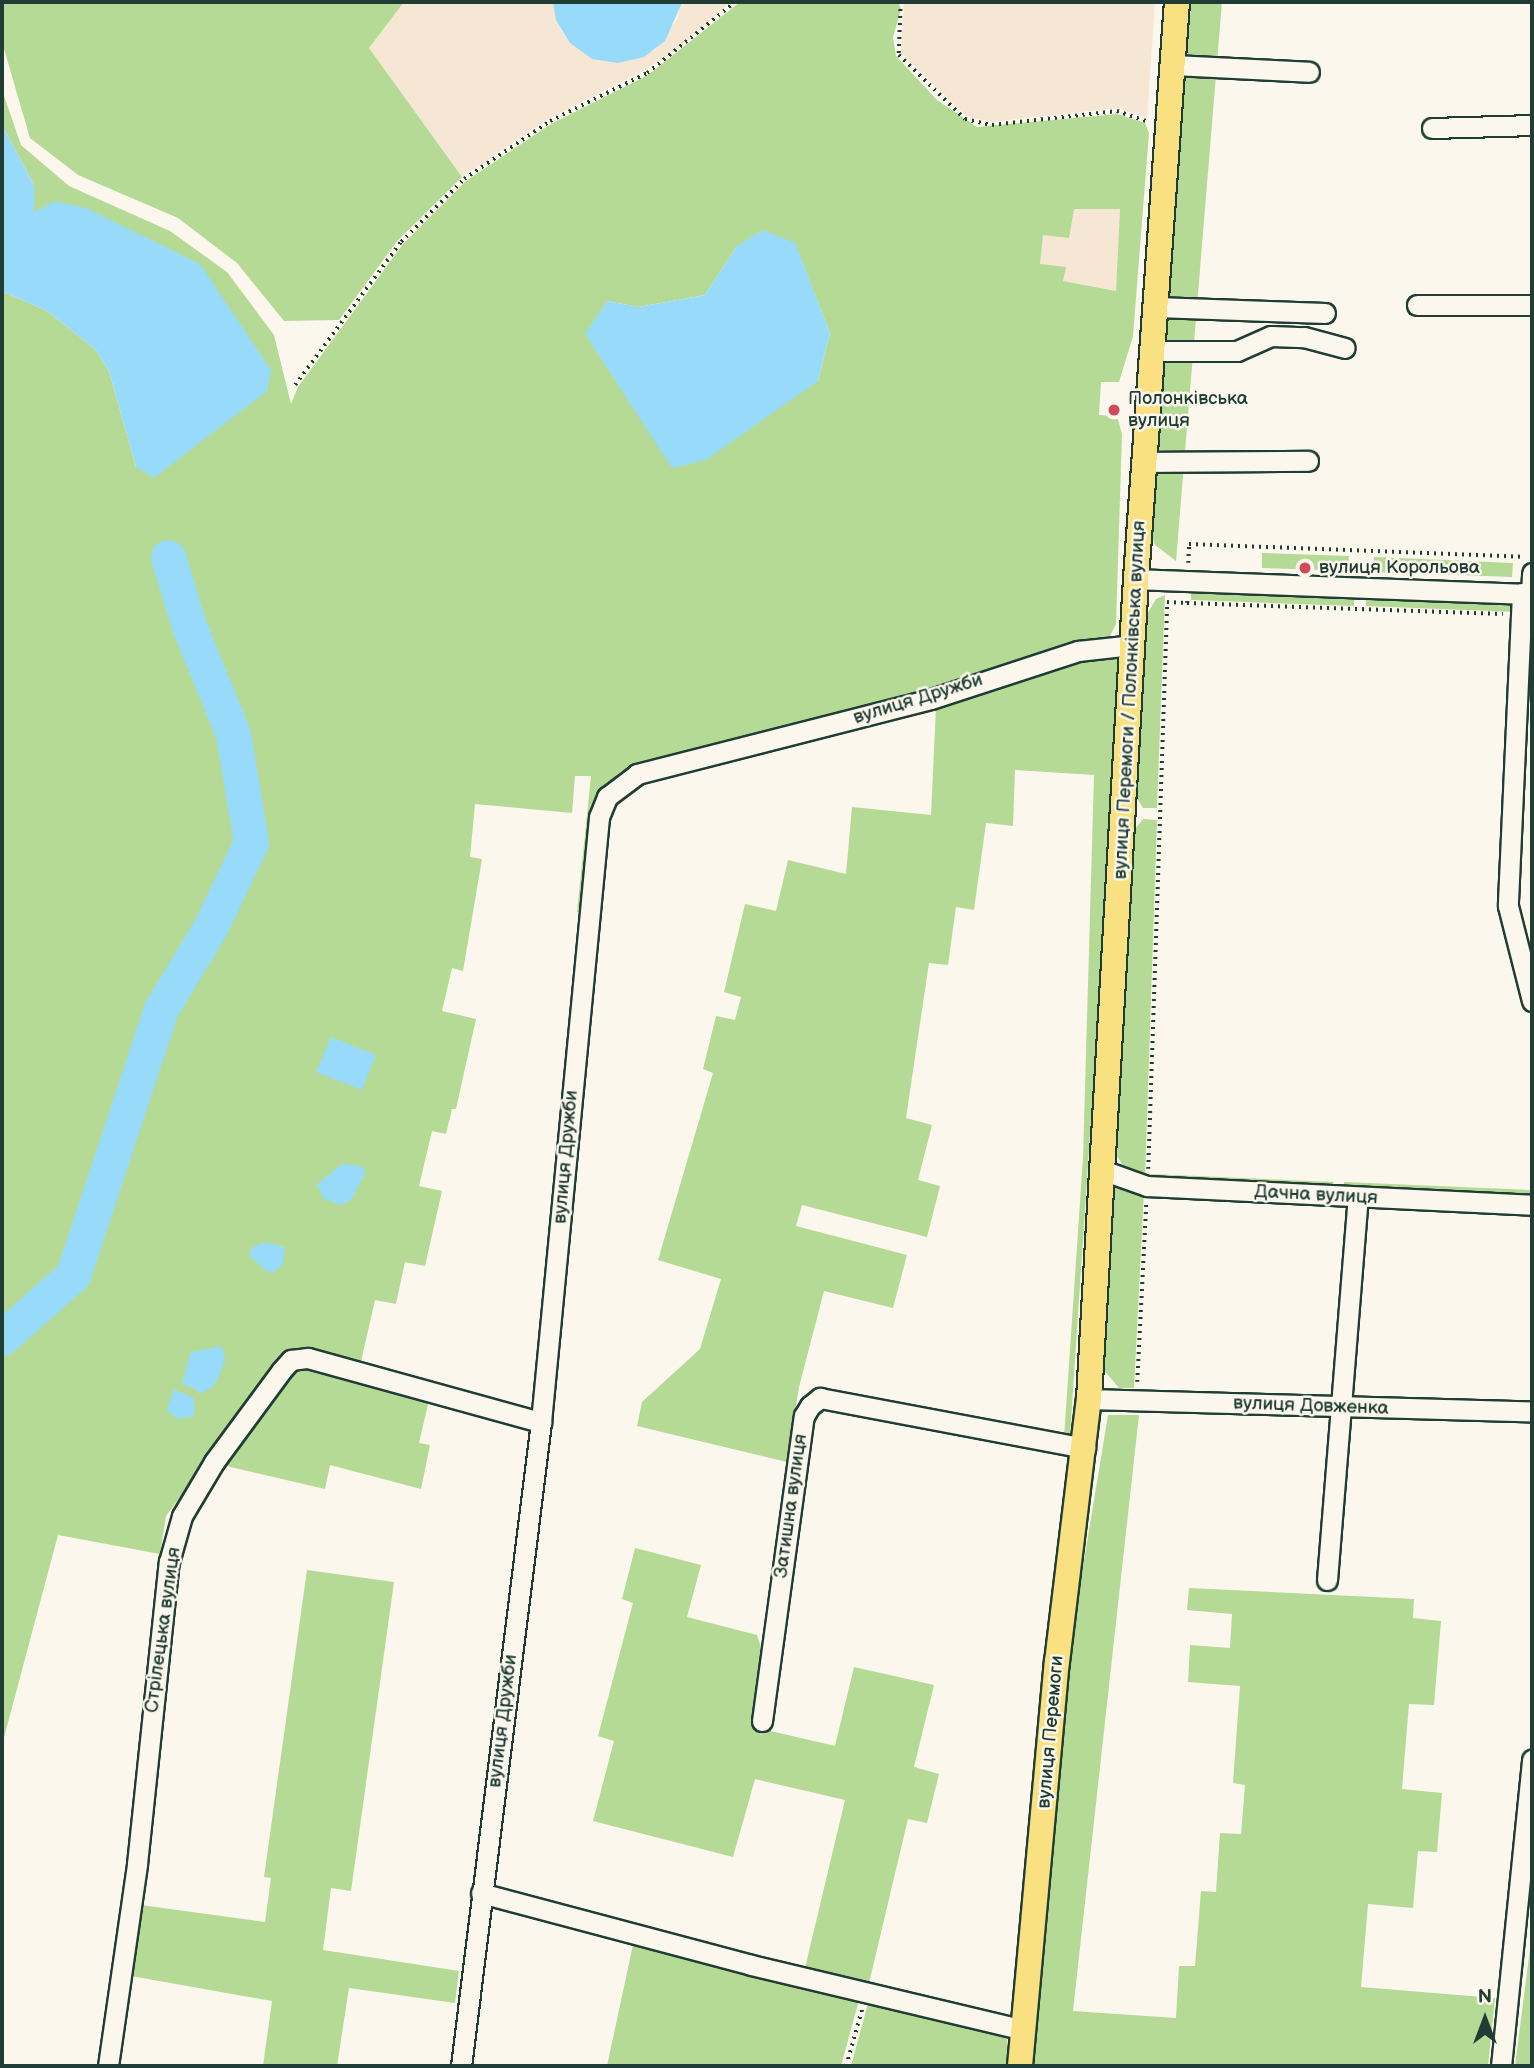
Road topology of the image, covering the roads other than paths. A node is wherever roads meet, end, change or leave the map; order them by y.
1 (1177, 2) edge
2 (1173, 65) junction
3 (1309, 72) dead end
4 (1532, 125) edge
5 (1432, 128) dead end
6 (1417, 304) dead end
7 (1532, 304) edge
8 (1156, 307) junction
9 (1325, 313) dead end
10 (1345, 348) dead end
11 (1153, 351) junction
12 (1308, 461) dead end
13 (1145, 462) junction
14 (1532, 573) edge
15 (1136, 579) junction
16 (1529, 594) edge
17 (1132, 645) junction
18 (1532, 1001) edge
19 (1102, 1170) junction
20 (1358, 1198) junction
21 (1532, 1205) edge
22 (1089, 1399) junction
23 (1340, 1407) junction
24 (1532, 1411) edge
25 (541, 1422) junction
26 (1085, 1448) junction
27 (1327, 1580) dead end
28 (762, 1721) dead end
29 (1532, 1760) edge
30 (481, 1893) junction
31 (1023, 2030) junction
32 (108, 2066) edge
33 (461, 2066) edge
34 (1020, 2066) edge
35 (1501, 2066) edge

1 - 2 main road, вулиця Перемоги / Полонківська вулиця
2 - 3 street
2 - 8 main road, вулиця Перемоги / Полонківська вулиця
4 - 5 street
6 - 7 street
8 - 9 street
8 - 11 main road, вулиця Перемоги / Полонківська вулиця
10 - 11 street
11 - 13 main road, вулиця Перемоги / Полонківська вулиця
12 - 13 street
13 - 15 main road, вулиця Перемоги / Полонківська вулиця
14 - 16 street
15 - 16 street
15 - 17 main road, вулиця Перемоги / Полонківська вулиця
16 - 18 street
17 - 19 main road, вулиця Перемоги / Полонківська вулиця
17 - 25 street, вулиця Дружби
19 - 20 street, Дачна вулиця
19 - 22 main road, вулиця Перемоги / Полонківська вулиця
20 - 21 street, Дачна вулиця
20 - 23 street
22 - 23 street, вулиця Довженка
22 - 26 main road, вулиця Перемоги
23 - 24 street, вулиця Довженка
23 - 27 street
25 - 30 street, вулиця Дружби
25 - 32 street, Стрілецька вулиця
26 - 28 street, Затишна вулиця
26 - 31 main road, вулиця Перемоги
29 - 35 street
30 - 31 street
30 - 33 street, вулиця Дружби
31 - 34 main road, вулиця Перемоги

